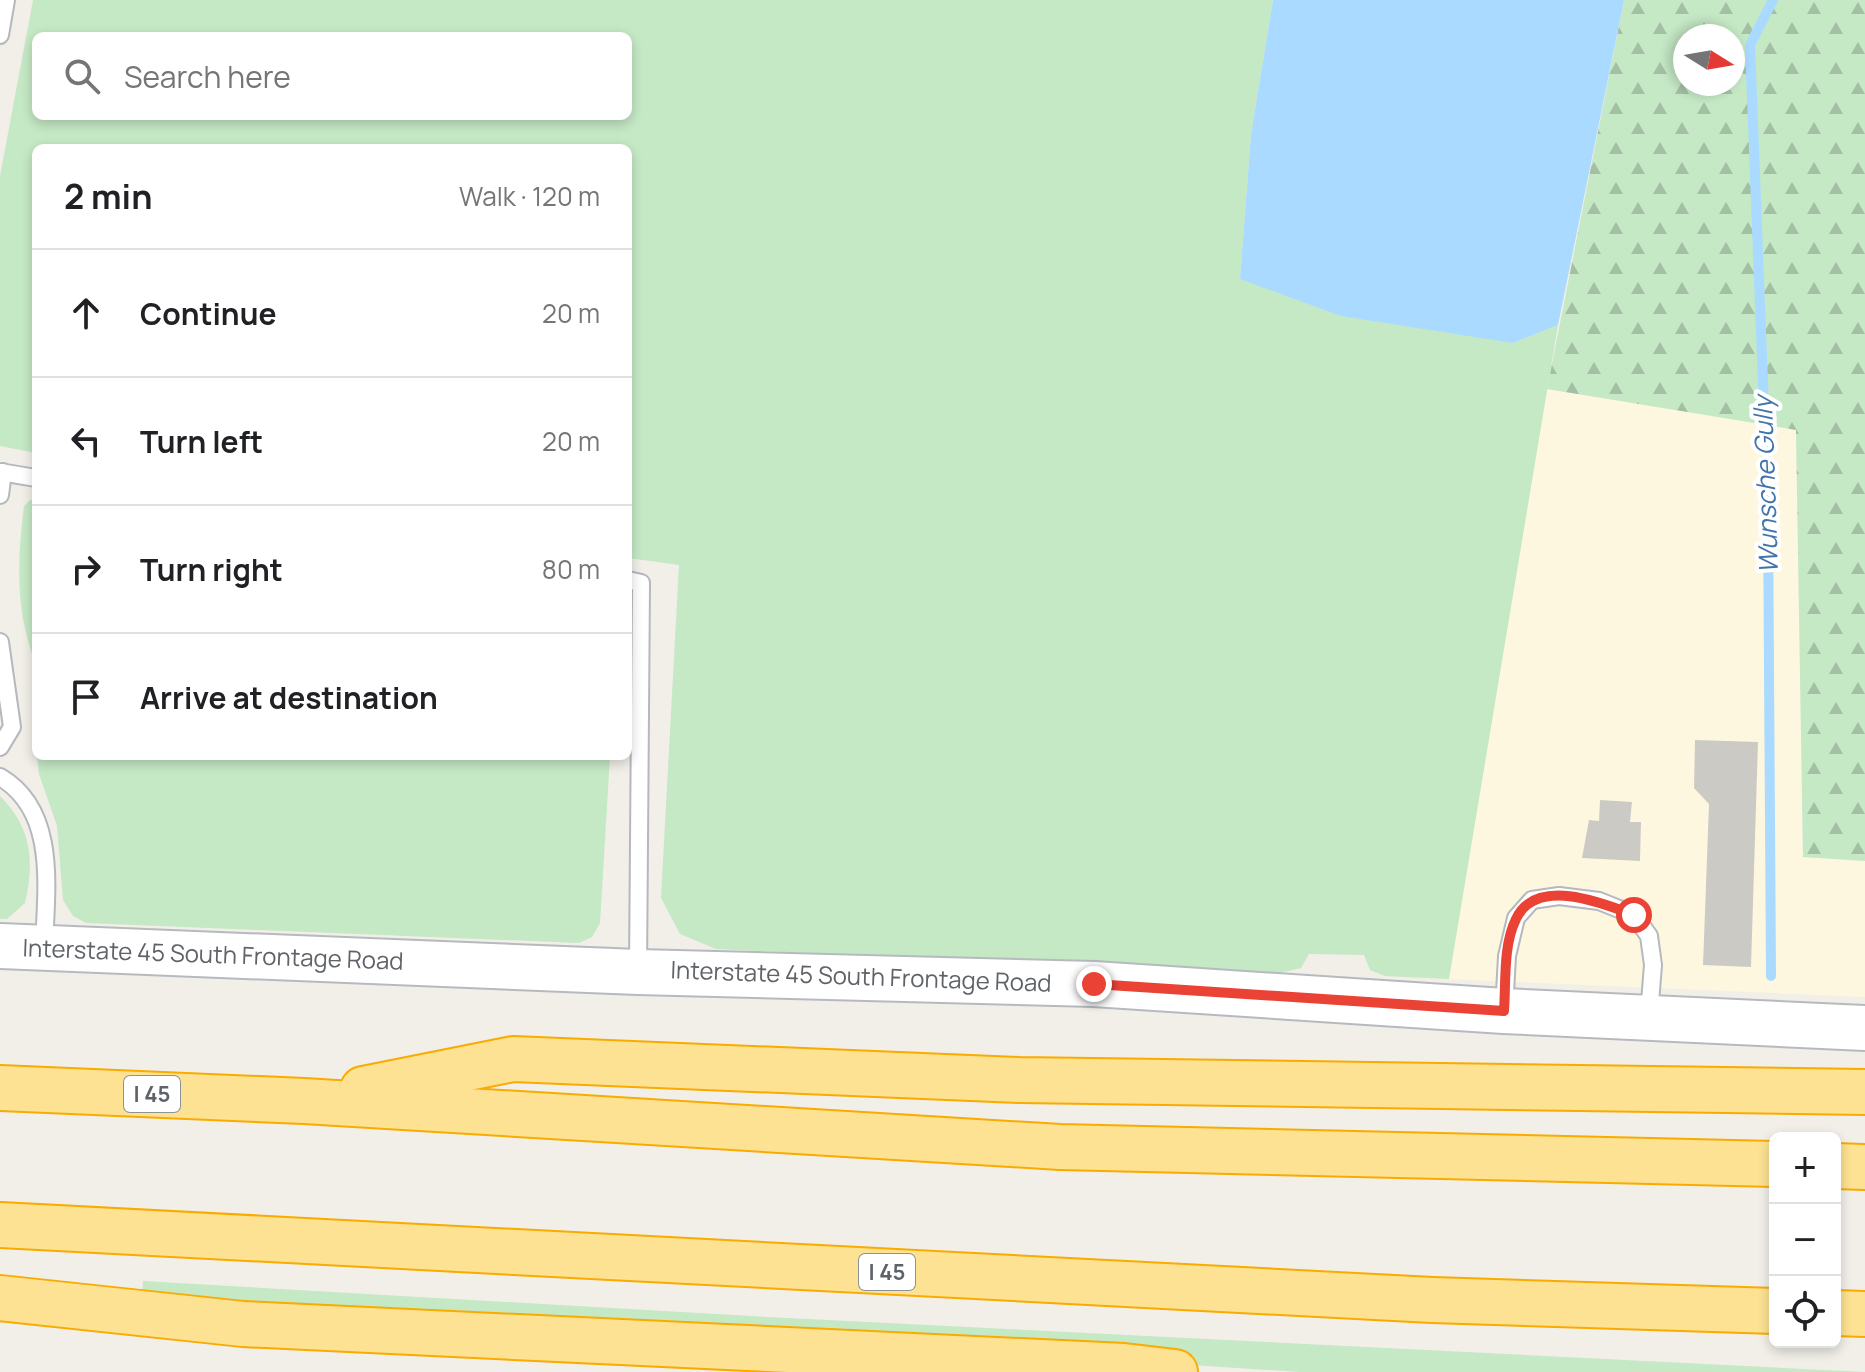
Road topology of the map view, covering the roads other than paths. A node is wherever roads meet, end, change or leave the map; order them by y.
1 (6, 0) edge
2 (0, 35) edge
3 (1, 472) edge
4 (32, 477) edge
5 (0, 495) edge
6 (632, 581) edge
7 (0, 642) edge
8 (0, 747) edge
9 (0, 777) edge
10 (0, 946) edge
11 (43, 949) junction
12 (638, 972) junction
13 (1504, 1011) junction
14 (1649, 1017) junction
15 (1865, 1028) edge
16 (0, 1088) edge
17 (1865, 1092) edge
18 (304, 1101) junction
19 (1769, 1164) edge
20 (1841, 1166) edge
21 (1865, 1167) edge
22 (0, 1225) edge
23 (0, 1298) edge
24 (1769, 1311) edge
25 (1841, 1313) edge
26 (1865, 1314) edge
27 (1175, 1372) edge

1 - 2 lane
3 - 4 lane
3 - 5 lane
6 - 12 lane
7 - 8 lane
9 - 11 lane
10 - 11 main road, Interstate 45 South Frontage Road
11 - 12 main road, Interstate 45 South Frontage Road
12 - 13 main road, Interstate 45 South Frontage Road
13 - 14 main road, Interstate 45 South Frontage Road
13 - 14 lane
14 - 15 main road, Interstate 45 South Frontage Road
16 - 18 highway, I 45
17 - 18 highway
18 - 19 highway, I 45
20 - 21 highway
22 - 24 highway, I 45
23 - 27 highway
25 - 26 highway

